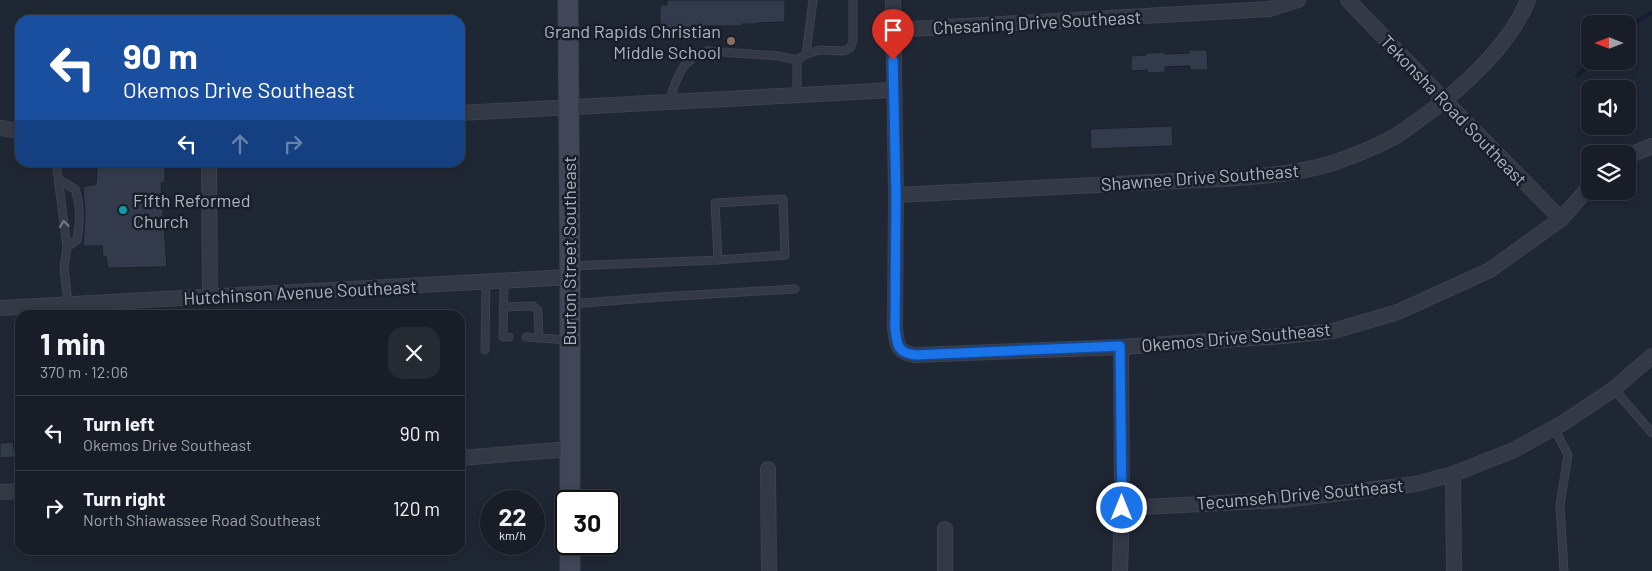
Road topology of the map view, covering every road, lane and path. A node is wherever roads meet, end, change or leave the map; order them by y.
1 (568, 0) edge
2 (813, 0) edge
3 (853, 0) edge
4 (893, 0) edge
5 (1298, 0) edge
6 (1348, 0) edge
7 (1528, 0) edge
8 (893, 30) junction
9 (806, 54) junction
10 (797, 60) junction
11 (894, 90) junction
12 (797, 95) junction
13 (1445, 101) junction
14 (669, 102) junction
15 (568, 107) junction
16 (465, 113) edge
17 (0, 128) edge
18 (15, 130) edge
19 (1652, 146) edge
20 (1636, 153) edge
21 (209, 167) edge
22 (56, 168) edge
23 (59, 180) junction
24 (896, 195) junction
25 (1581, 196) edge
26 (1561, 219) junction
27 (67, 247) junction
28 (718, 260) junction
29 (570, 272) junction
30 (504, 281) junction
31 (486, 282) junction
32 (795, 289) dead end
33 (210, 297) junction
34 (68, 304) junction
35 (570, 304) junction
36 (503, 307) junction
37 (0, 308) edge
38 (506, 337) dead end
39 (526, 337) dead end
40 (539, 338) junction
41 (570, 340) junction
42 (1120, 346) junction
43 (485, 350) dead end
44 (1652, 356) edge
45 (1614, 389) junction
46 (1554, 428) junction
47 (1652, 433) edge
48 (570, 450) junction
49 (465, 458) edge
50 (768, 469) dead end
51 (1453, 474) junction
52 (570, 490) edge
53 (15, 491) edge
54 (0, 492) edge
55 (1122, 508) junction
56 (945, 529) dead end
57 (570, 555) edge
58 (570, 571) edge
59 (769, 571) edge
60 (945, 571) edge
61 (1120, 571) edge
62 (1454, 571) edge
63 (1564, 571) edge

1 - 15 main road, Burton Street Southeast
2 - 9 lane
3 - 9 lane
4 - 8 street
5 - 8 street, Chesaning Drive Southeast
6 - 13 street, Tekonsha Road Southeast
7 - 13 street, Shawnee Drive Southeast
8 - 11 street
9 - 10 lane
10 - 12 lane
10 - 14 lane
11 - 12 street
11 - 24 street
12 - 14 street
13 - 24 street, Shawnee Drive Southeast
13 - 26 street, Tekonsha Road Southeast
14 - 15 street
15 - 16 street
15 - 29 main road, Burton Street Southeast
17 - 18 street
19 - 20 street
21 - 33 street
22 - 23 lane
27 -> 23 lane
23 - 27 lane
24 - 42 street, Okemos Drive Southeast
25 - 26 street, Okemos Drive Southeast
26 - 42 street, Okemos Drive Southeast
27 - 34 lane
28 - 28 lane
28 - 29 lane
29 - 30 street, Hutchinson Avenue Southeast
29 - 35 main road, Burton Street Southeast
30 - 31 street, Hutchinson Avenue Southeast
30 - 36 lane
31 - 33 street, Hutchinson Avenue Southeast
31 - 43 lane
32 - 35 lane
33 - 34 street, Hutchinson Avenue Southeast
34 - 37 street, Hutchinson Avenue Southeast
35 - 41 main road, Burton Street Southeast
36 - 38 lane
36 - 40 lane
39 - 40 lane
40 - 41 lane
41 - 48 main road, Burton Street Southeast
42 - 55 street
44 - 45 street, Tecumseh Drive Southeast
45 - 46 street, Tecumseh Drive Southeast
45 - 47 lane
46 - 51 street, Tecumseh Drive Southeast
46 - 63 lane
48 - 49 street
48 - 52 main road, Burton Street Southeast
50 - 59 street
51 - 55 street, Tecumseh Drive Southeast
51 - 62 street
53 - 54 street
55 - 61 street
56 - 60 street
57 - 58 main road

